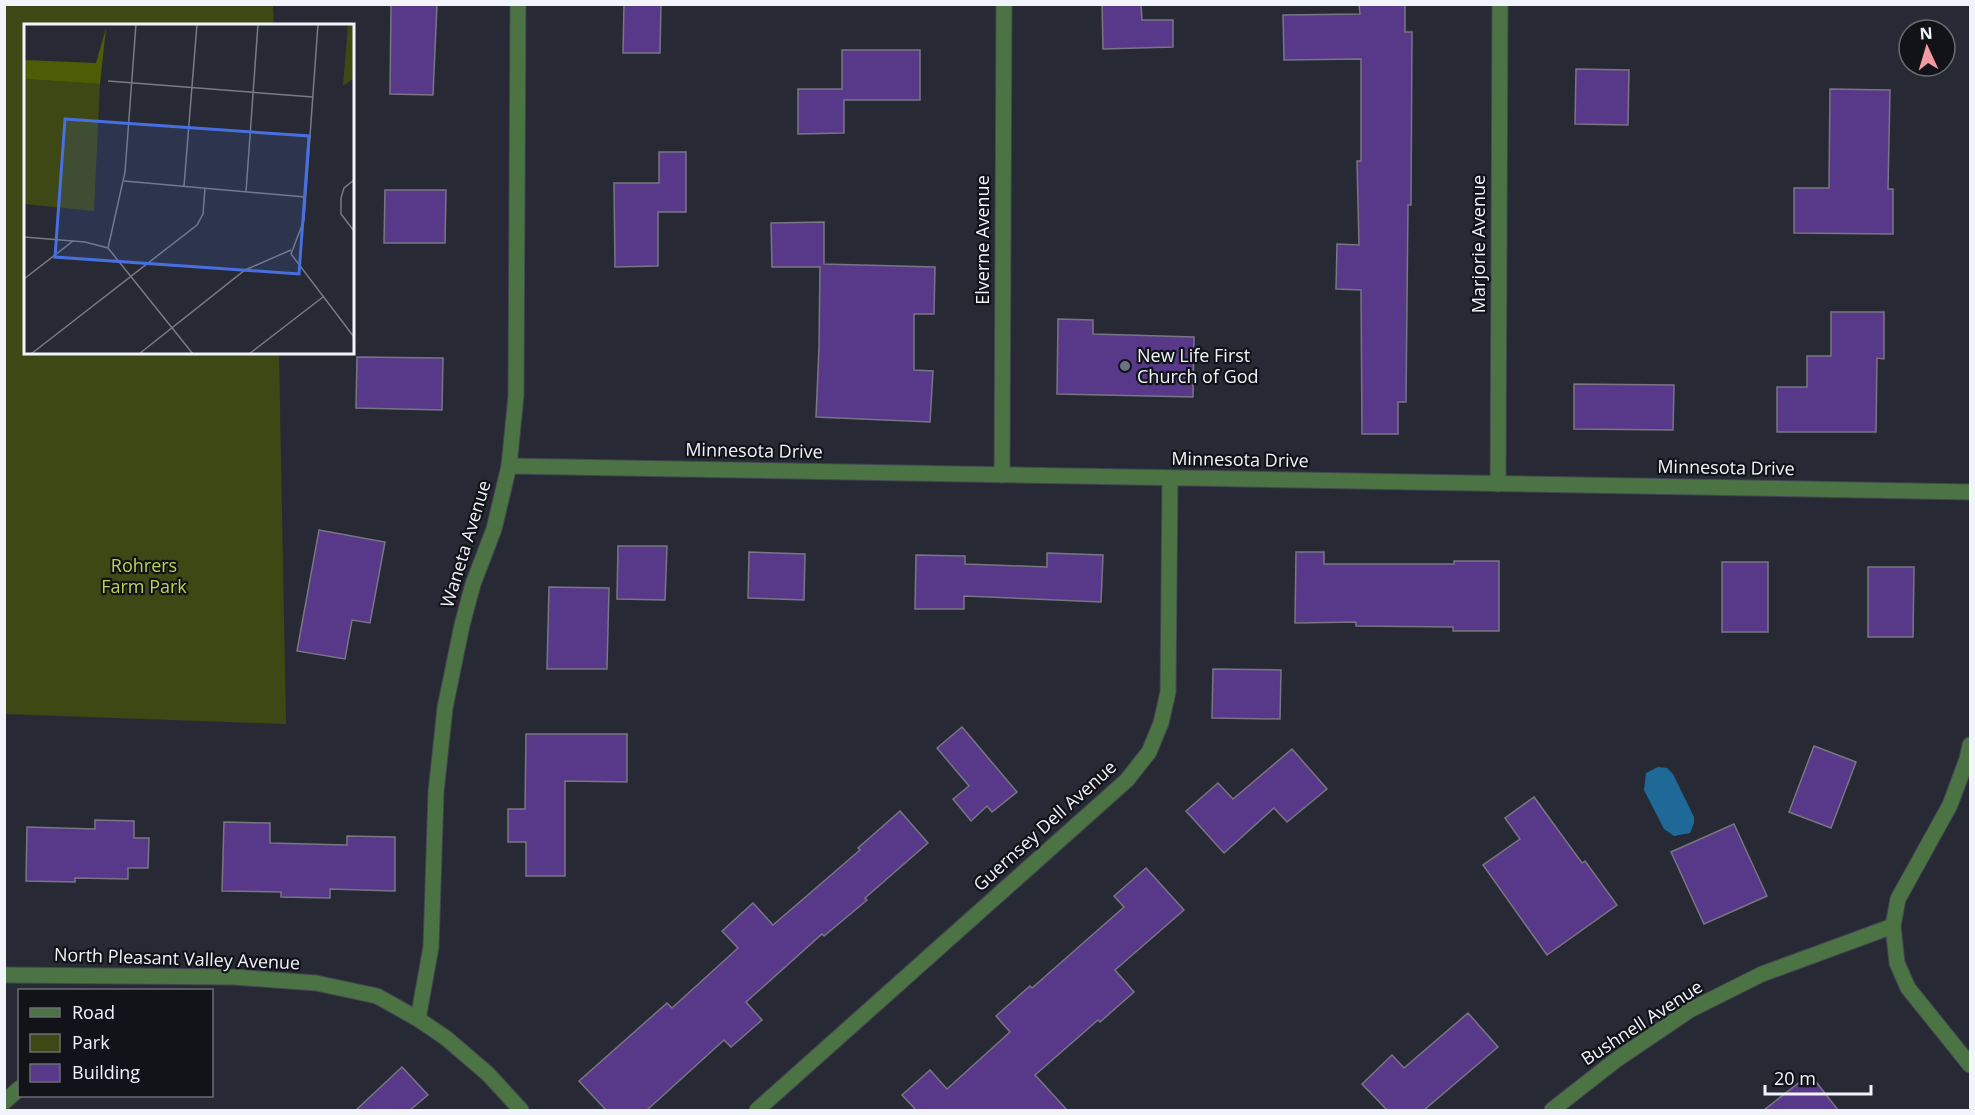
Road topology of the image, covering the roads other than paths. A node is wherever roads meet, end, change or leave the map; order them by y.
1 (518, 4) edge
2 (1004, 4) edge
3 (1500, 4) edge
4 (509, 466) junction
5 (1002, 475) junction
6 (1170, 478) junction
7 (1498, 484) junction
8 (1971, 492) edge
9 (1971, 745) edge
10 (1893, 926) junction
11 (4, 975) edge
12 (132, 976) junction
13 (119, 989) edge
14 (418, 1019) junction
15 (1971, 1065) edge
16 (18, 1090) edge
17 (4, 1102) edge
18 (521, 1110) edge
19 (757, 1110) edge
20 (1552, 1110) edge

1 - 4 street, Waneta Avenue
2 - 5 street, Elverne Avenue
3 - 7 street, Marjorie Avenue
4 - 5 street, Minnesota Drive
4 - 14 street, Waneta Avenue
5 - 6 street, Minnesota Drive
6 - 7 street, Minnesota Drive
6 - 19 street, Guernsey Dell Avenue
7 - 8 street, Minnesota Drive
9 - 10 street
10 - 15 street
10 - 20 street, Bushnell Avenue
11 - 12 street, North Pleasant Valley Avenue
12 - 13 street
12 - 14 street, North Pleasant Valley Avenue
14 - 18 street, North Pleasant Valley Avenue
16 - 17 street

